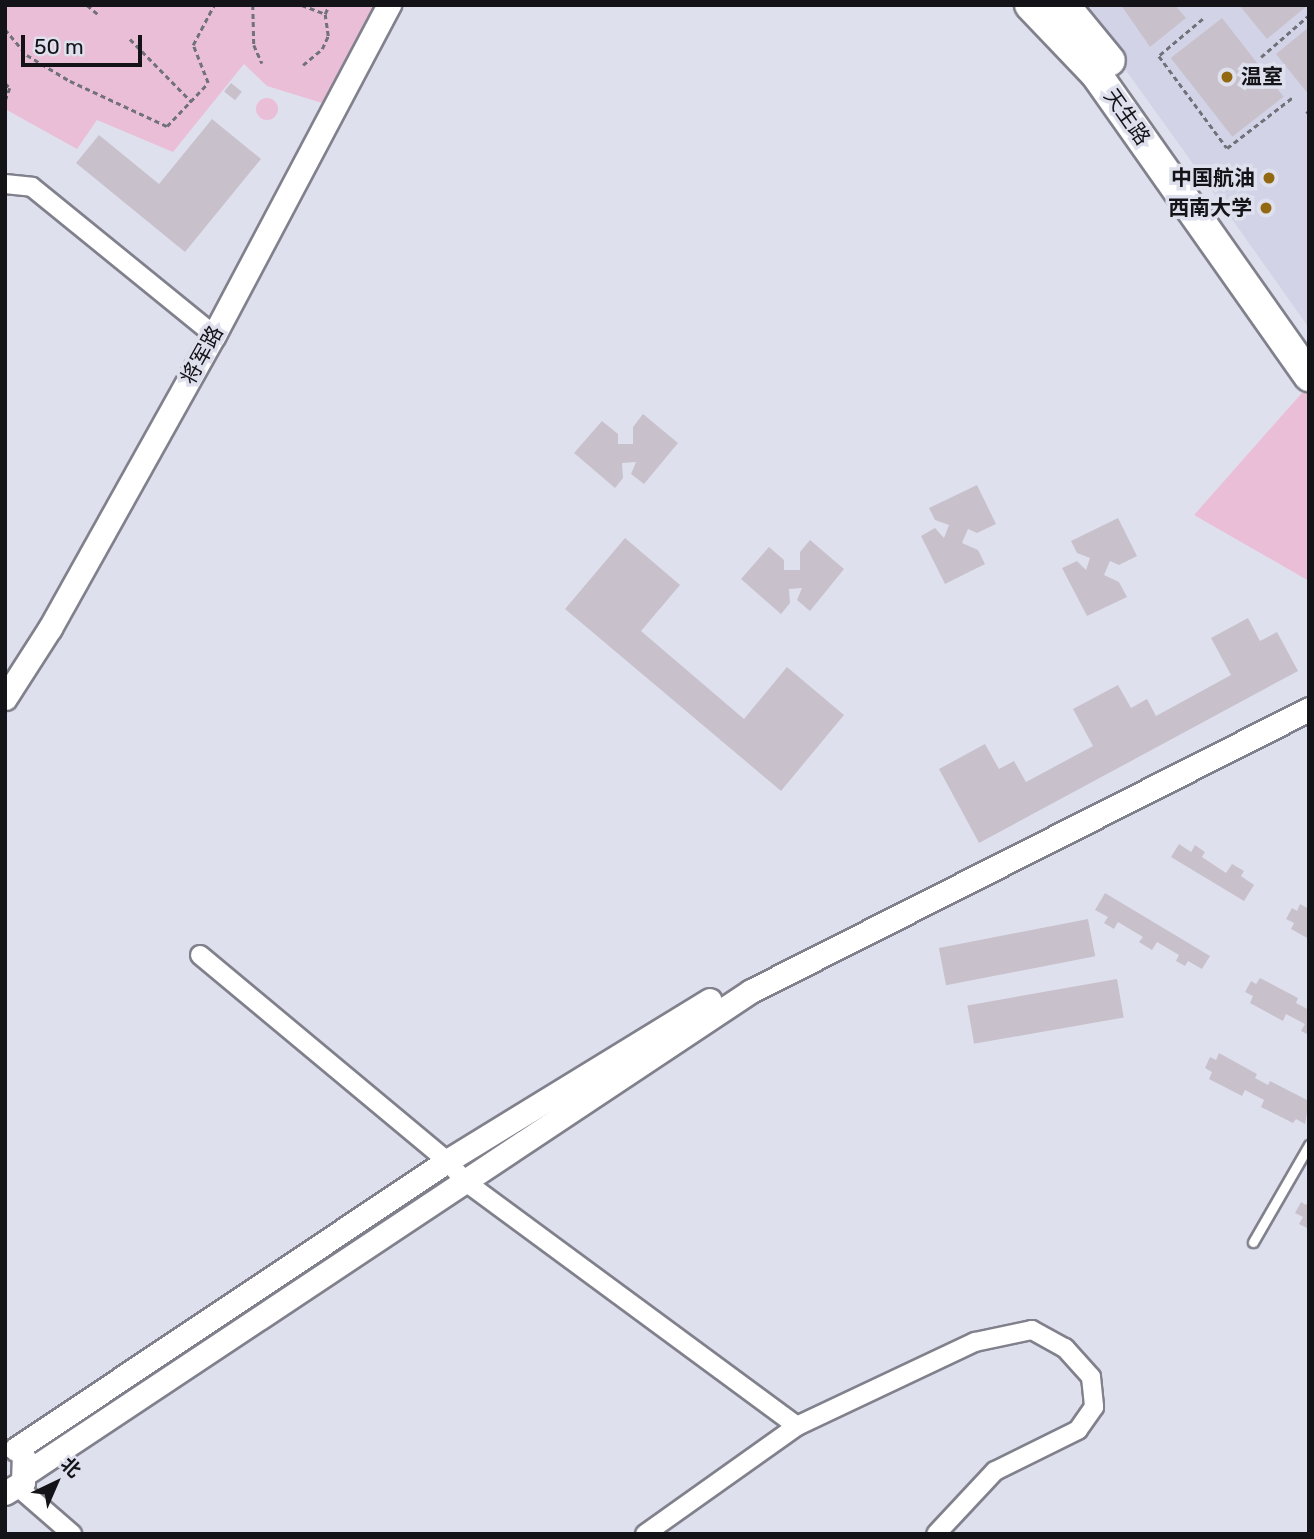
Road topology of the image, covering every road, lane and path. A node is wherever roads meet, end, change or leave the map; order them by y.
1 (87, 5) edge
2 (214, 5) edge
3 (253, 5) edge
4 (302, 5) edge
5 (329, 5) edge
6 (389, 5) edge
7 (1030, 5) edge
8 (1064, 5) edge
9 (325, 14) junction
10 (1309, 15) edge
11 (100, 16) dead end
12 (1203, 19) dead end
13 (5, 29) edge
14 (8, 38) junction
15 (130, 39) dead end
16 (5, 42) edge
17 (1261, 57) dead end
18 (262, 63) dead end
19 (303, 65) dead end
20 (5, 83) edge
21 (1293, 97) dead end
22 (5, 102) edge
23 (192, 102) junction
24 (5, 121) edge
25 (6, 129) edge
26 (5, 184) edge
27 (214, 335) junction
28 (1309, 345) edge
29 (1309, 376) edge
30 (5, 698) edge
31 (1309, 709) edge
32 (926, 902) junction
33 (200, 955) dead end
34 (1307, 1151) edge
35 (447, 1161) junction
36 (466, 1182) junction
37 (1253, 1242) dead end
38 (797, 1426) junction
39 (11, 1447) edge
40 (16, 1484) edge
41 (72, 1534) edge
42 (645, 1534) edge
43 (936, 1534) edge

1 - 11 path
2 - 23 path
3 - 18 path
4 - 9 path
5 - 9 path
6 - 27 street, 将军路
7 - 29 highway, 天生路
8 - 28 highway, 天生路
9 - 19 path
10 - 17 path
12 - 21 path
13 - 14 path
14 - 16 path
14 - 23 path
15 - 23 path
20 - 22 path
24 - 25 path
26 - 27 street
27 - 30 street, 将军路
31 - 32 street
32 - 35 street
32 - 36 street
33 - 35 street
34 - 37 lane
35 - 36 street
35 - 39 street
36 - 38 street
36 - 40 street
38 - 42 street
38 - 43 street
39 - 40 street
40 - 41 street

